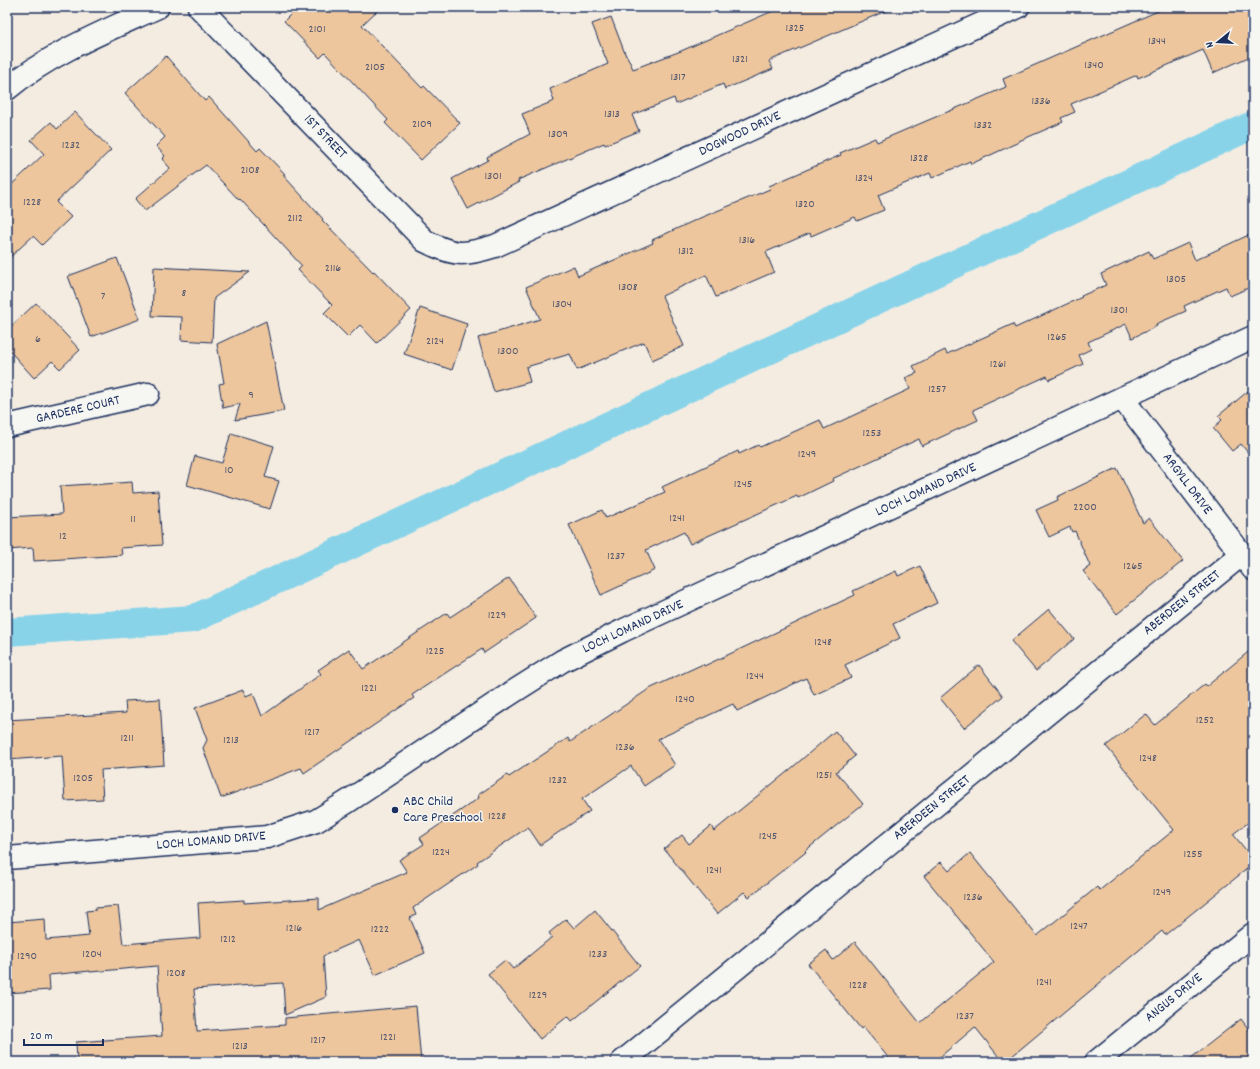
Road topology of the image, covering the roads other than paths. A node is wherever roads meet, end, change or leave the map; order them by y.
1 (158, 7) edge
2 (199, 7) edge
3 (1018, 7) edge
4 (7, 88) edge
5 (460, 253) joint
6 (1253, 337) edge
7 (148, 394) dead end
8 (1122, 398) junction
9 (7, 426) edge
10 (1247, 562) edge
11 (7, 858) edge
12 (1253, 934) edge
13 (622, 1062) edge
14 (1096, 1062) edge

1 - 4 street
2 - 5 street, 1ST STREET
3 - 5 street, DOGWOOD DRIVE
6 - 8 street, LOCH LOMAND DRIVE
7 - 9 street, GARDERE COURT
8 - 10 street, ARGYLL DRIVE
8 - 11 street, LOCH LOMAND DRIVE
10 - 13 street, ABERDEEN STREET
12 - 14 street, ANGUS DRIVE

